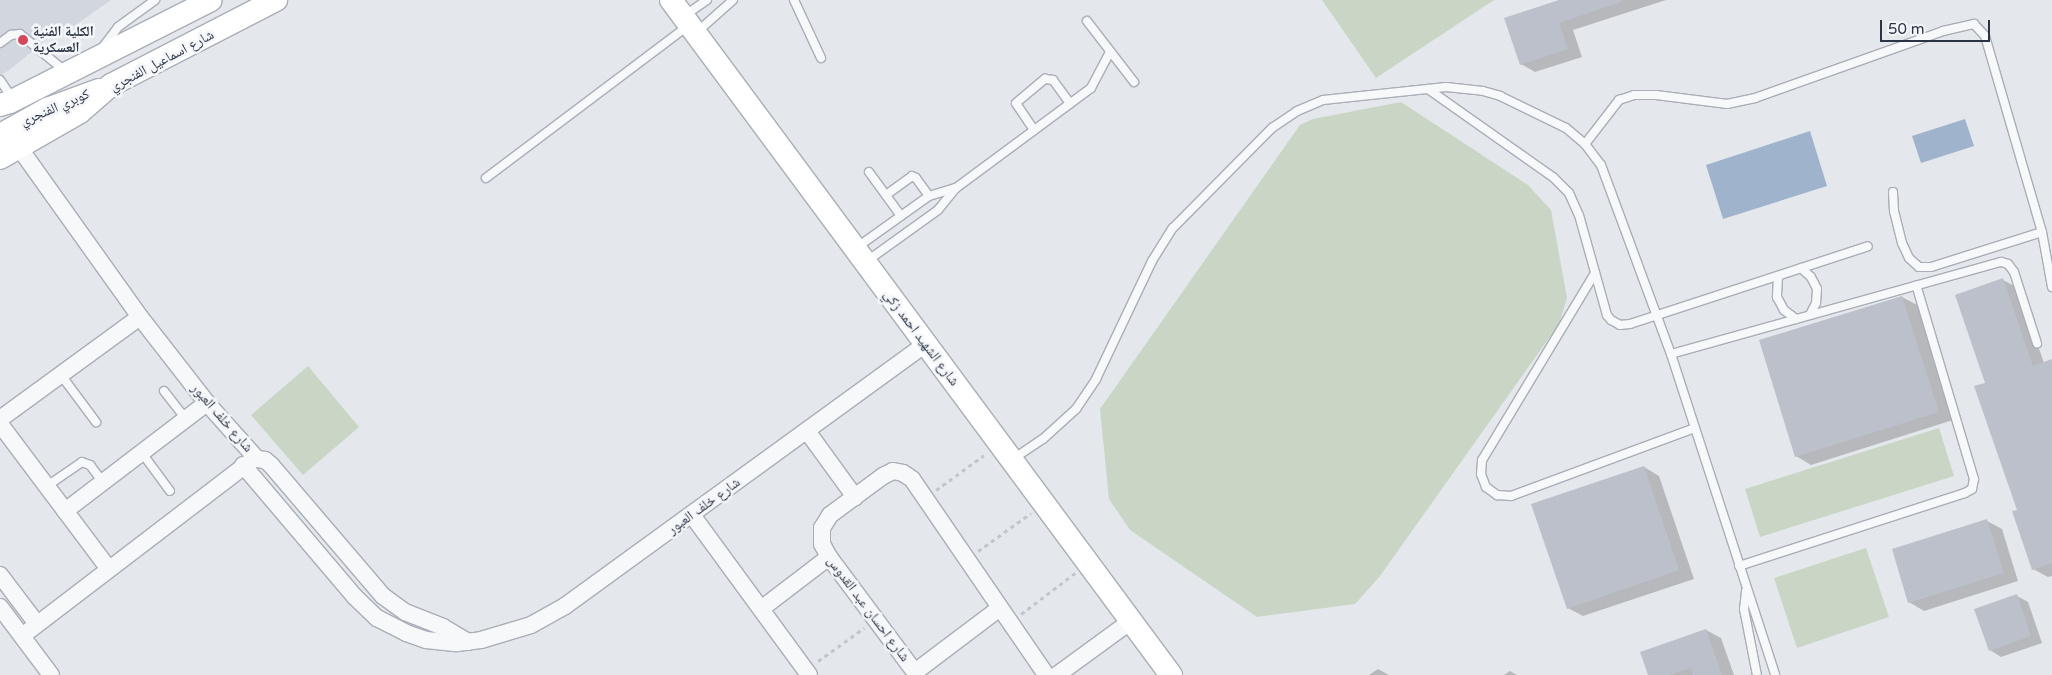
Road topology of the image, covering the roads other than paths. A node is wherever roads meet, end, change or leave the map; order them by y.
1 (155, 0) edge
2 (211, 0) edge
3 (276, 0) edge
4 (707, 0) edge
5 (733, 0) edge
6 (794, 0) edge
7 (685, 19) edge
8 (1087, 21) dead end
9 (0, 43) edge
10 (1110, 52) junction
11 (821, 58) dead end
12 (93, 59) junction
13 (66, 72) junction
14 (0, 80) edge
15 (1134, 82) dead end
16 (1428, 88) junction
17 (1070, 103) junction
18 (6, 104) edge
19 (1034, 130) junction
20 (1585, 144) junction
21 (6, 146) edge
22 (869, 172) dead end
23 (486, 178) dead end
24 (956, 188) junction
25 (1894, 192) dead end
26 (886, 195) junction
27 (930, 196) junction
28 (901, 216) junction
29 (2042, 232) junction
30 (1868, 246) dead end
31 (860, 256) junction
32 (1801, 268) junction
33 (1595, 273) junction
34 (1778, 276) junction
35 (1916, 285) junction
36 (2052, 287) edge
37 (1657, 315) junction
38 (1810, 315) junction
39 (140, 317) junction
40 (1796, 319) junction
41 (2037, 343) dead end
42 (926, 344) junction
43 (1671, 354) junction
44 (61, 375) junction
45 (164, 391) dead end
46 (207, 403) junction
47 (0, 419) edge
48 (186, 419) junction
49 (96, 422) dead end
50 (0, 424) edge
51 (1695, 428) junction
52 (807, 431) junction
53 (1006, 451) junction
54 (142, 453) junction
55 (250, 462) junction
56 (104, 482) junction
57 (47, 486) junction
58 (170, 491) dead end
59 (855, 497) junction
60 (65, 511) junction
61 (692, 515) junction
62 (829, 557) junction
63 (1739, 566) junction
64 (109, 569) junction
65 (0, 575) edge
66 (1747, 589) junction
67 (0, 607) edge
68 (1000, 608) junction
69 (761, 609) junction
70 (1131, 621) junction
71 (37, 624) junction
72 (22, 636) junction
73 (807, 672) edge
74 (916, 674) edge
75 (51, 675) edge
76 (1046, 675) edge
77 (1058, 675) edge
78 (1171, 675) edge
79 (1757, 675) edge
80 (1775, 675) edge

1 - 12 lane
2 - 12 street
3 - 21 street, شارع اسماعيل الفنجري
4 - 7 lane
5 - 7 lane
6 - 11 lane
7 - 23 lane
7 - 31 street, شارع الشهيد احمد زكي
8 - 10 lane
9 - 13 lane
10 - 15 lane
10 - 17 lane
12 - 13 street
13 - 18 street
14 - 18 lane
16 - 20 lane
16 - 33 lane
16 - 53 lane
17 - 19 lane
17 - 19 lane
19 - 24 lane
20 - 29 lane
20 - 37 lane
21 - 39 street, شارع خلف العبور
22 - 26 lane
24 - 27 lane
24 - 31 lane
25 - 29 lane
26 - 27 lane
26 - 28 lane
27 - 28 lane
28 - 31 lane
29 - 36 lane
30 - 32 lane
31 - 42 street, شارع الشهيد احمد زكي
32 - 34 lane
32 - 38 lane
33 - 37 lane
33 - 51 lane
34 - 37 lane
34 - 40 lane
35 - 38 lane
35 - 41 lane
35 - 63 lane
37 - 43 lane
38 - 40 lane
39 - 44 street
39 - 46 street, شارع خلف العبور
40 - 43 lane
42 - 52 street, شارع خلف العبور
42 - 53 street, شارع الشهيد احمد زكي
43 - 51 lane
44 - 47 street
44 - 49 lane
45 - 48 lane
46 - 48 street
46 - 55 street, شارع خلف العبور
48 - 54 street
50 - 57 street
51 - 63 lane
52 - 59 street
52 - 61 street, شارع خلف العبور
53 - 70 street, شارع الشهيد احمد زكي
54 - 56 street
54 - 58 lane
55 - 61 street, شارع خلف العبور
55 - 64 street
56 - 57 lane
56 - 60 street
57 - 60 street
59 - 62 street, شارع احسان عبد القدوس
59 - 68 street, شارع احسان عبد القدوس
60 - 64 street
61 - 69 street
62 - 69 street
62 - 74 street, شارع احسان عبد القدوس
63 - 66 lane
64 - 71 street
65 - 71 street
66 - 79 lane
66 - 80 lane
67 - 72 street
68 - 74 street
68 - 76 street
69 - 73 street
70 - 77 street
70 - 78 street, شارع الشهيد احمد زكي
71 - 72 street
72 - 75 street

